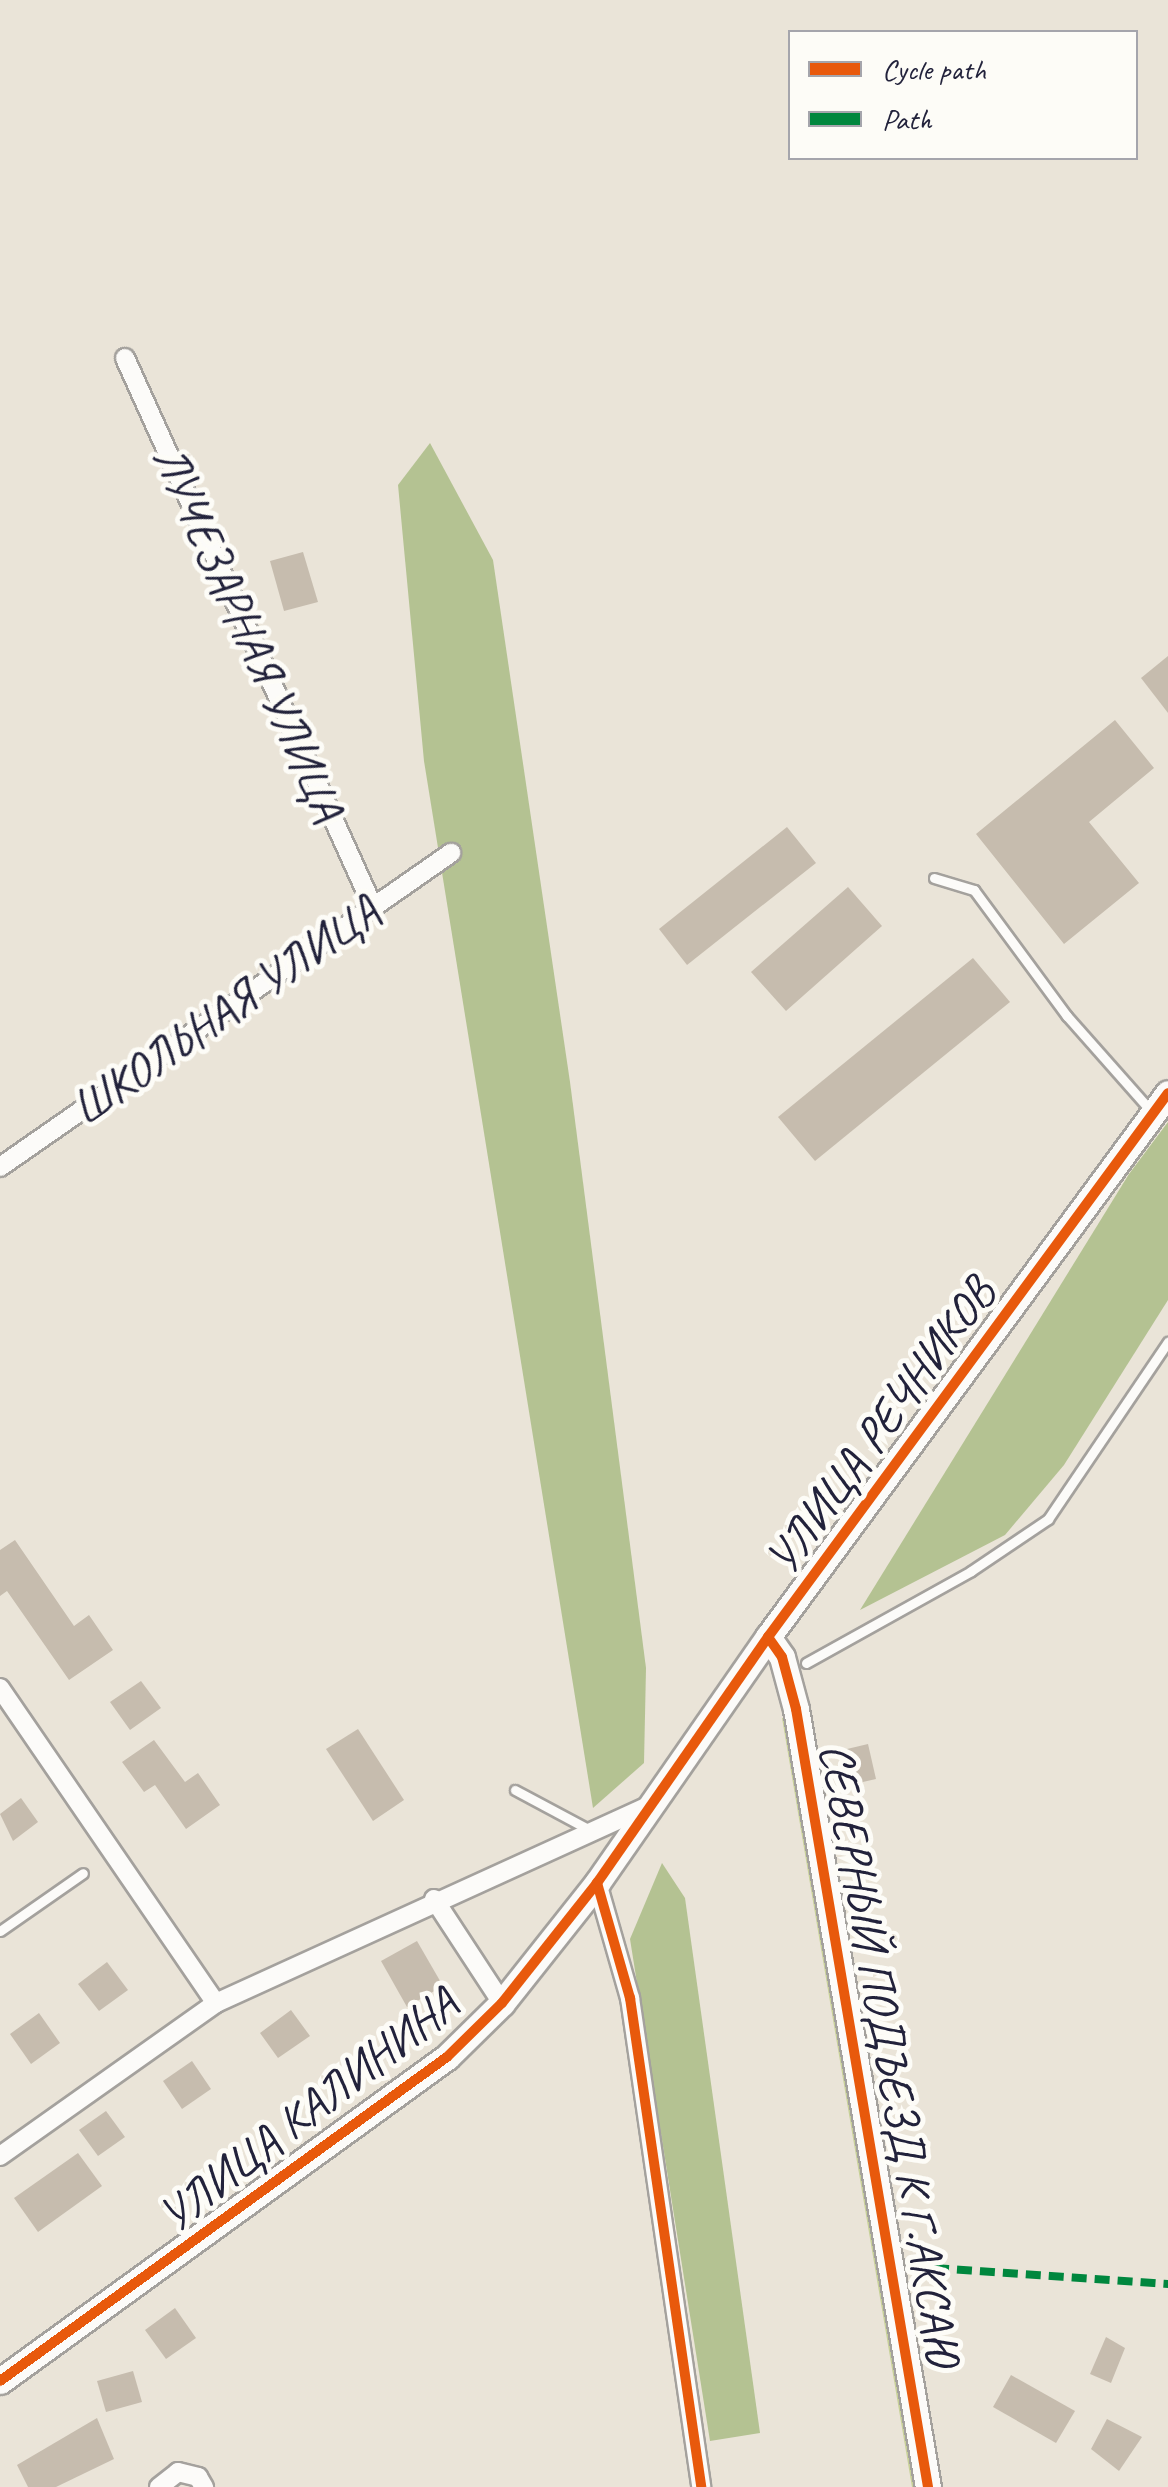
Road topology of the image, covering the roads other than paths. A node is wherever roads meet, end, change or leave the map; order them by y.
1 (125, 358) dead end
2 (451, 853) dead end
3 (934, 878) dead end
4 (373, 908) junction
5 (1161, 1103) edge
6 (0, 1168) edge
7 (1168, 1342) edge
8 (768, 1637) junction
9 (806, 1664) dead end
10 (0, 1688) edge
11 (515, 1790) dead end
12 (654, 1804) junction
13 (588, 1829) junction
14 (83, 1873) dead end
15 (597, 1883) junction
16 (434, 1899) junction
17 (0, 1930) edge
18 (216, 2003) junction
19 (502, 2003) junction
20 (0, 2156) edge
21 (0, 2381) edge
22 (159, 2487) edge
23 (204, 2487) edge
24 (701, 2487) edge
25 (928, 2487) edge

1 - 4 street, ЛУЧЕЗАРНАЯ УЛИЦА
2 - 4 street, ШКОЛЬНАЯ УЛИЦА
3 - 5 lane
4 - 6 street, ШКОЛЬНАЯ УЛИЦА
5 - 8 street, УЛИЦА РЕЧНИКОВ
7 - 9 lane
8 - 12 street, УЛИЦА РЕЧНИКОВ
8 - 25 street, СЕВЕРНЫЙ ПОДЪЕЗД К Г.АКСАЮ
10 - 18 street
11 - 13 lane
12 - 13 street
12 - 15 street, УЛИЦА КАЛИНИНА
13 - 16 street
14 - 17 lane
15 - 19 street, УЛИЦА КАЛИНИНА
15 - 24 street
16 - 18 street
16 - 19 street
18 - 20 street
19 - 21 street, УЛИЦА КАЛИНИНА
22 - 23 street

